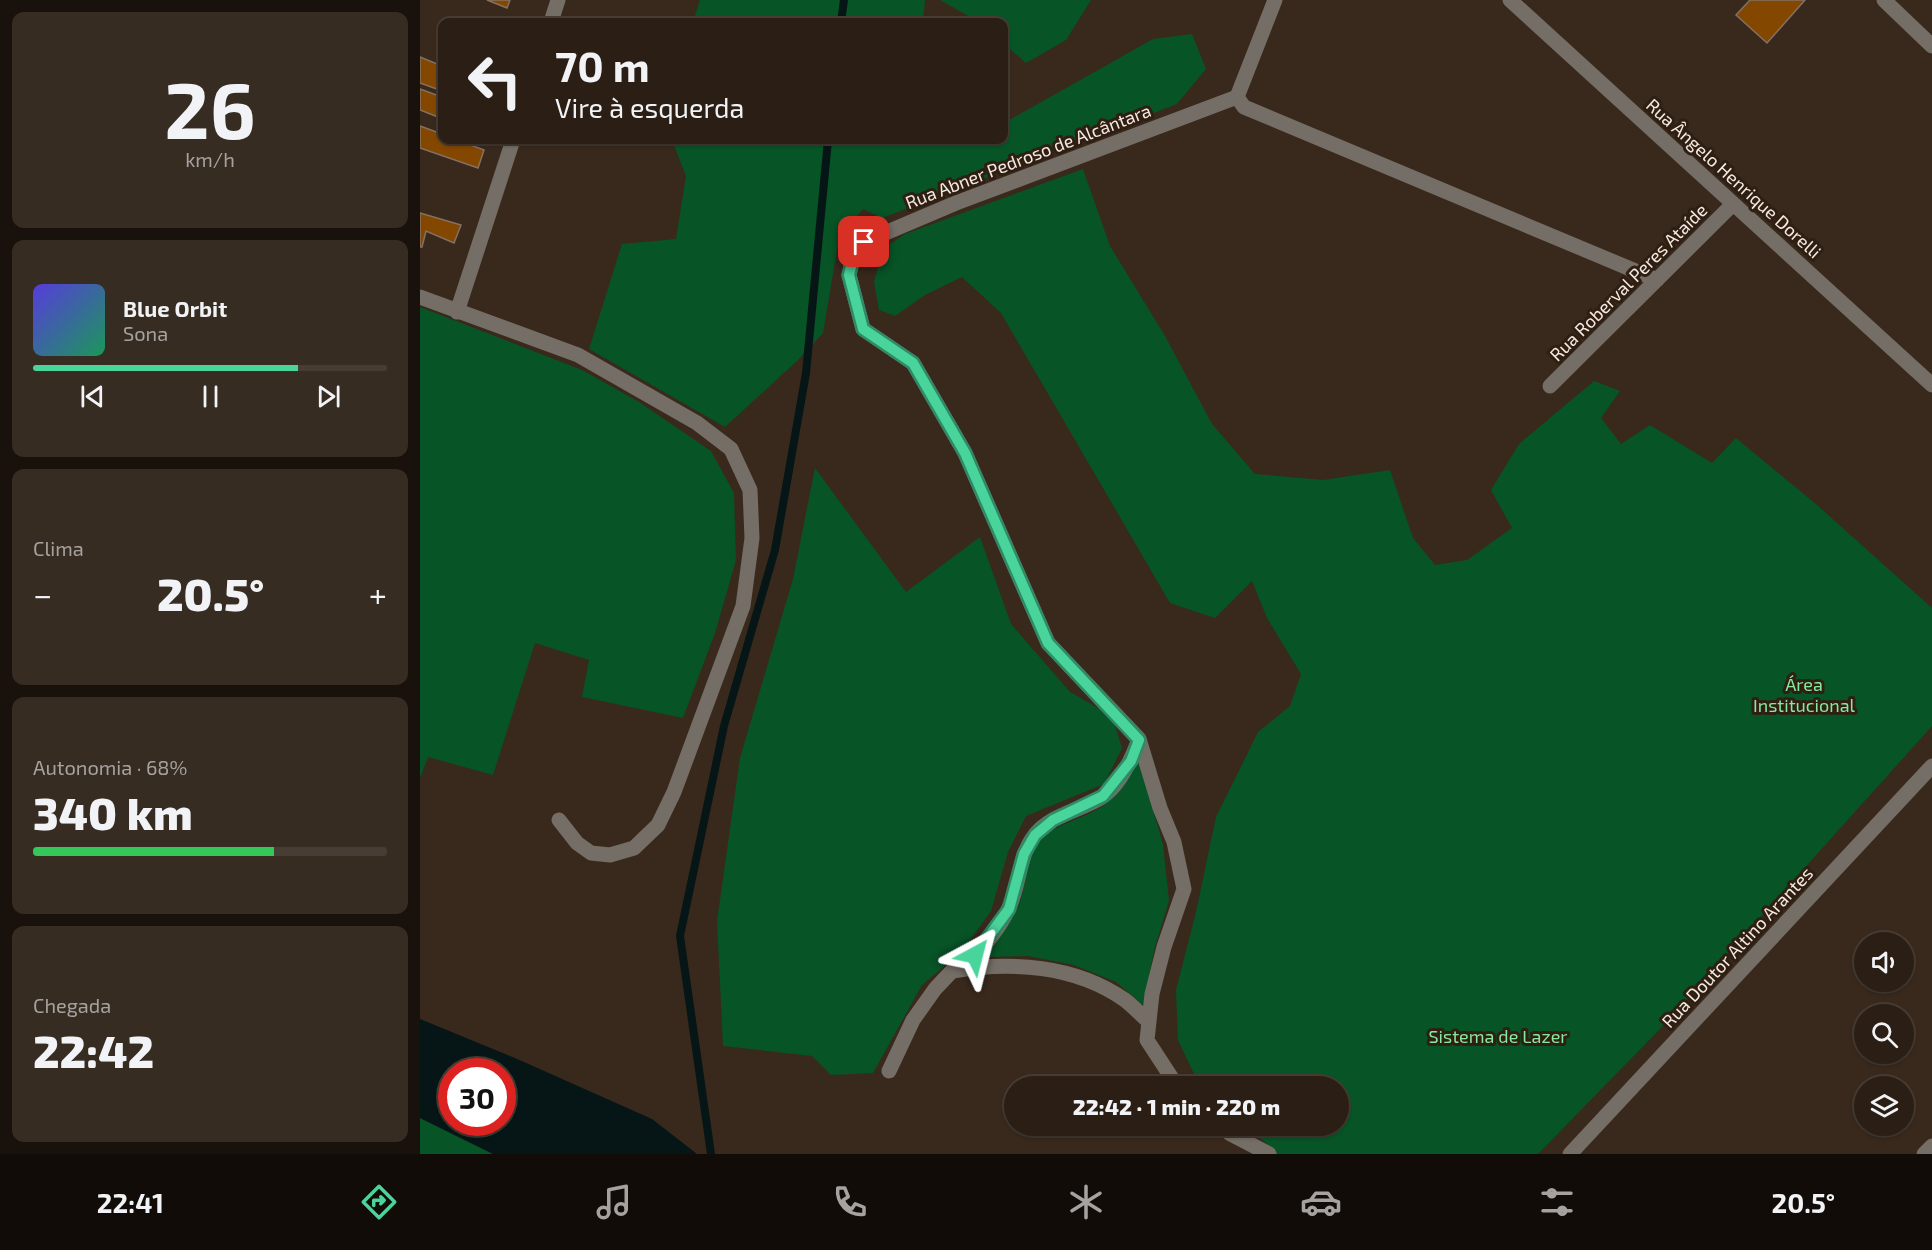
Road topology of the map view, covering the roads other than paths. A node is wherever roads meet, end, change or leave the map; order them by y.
1 (558, 0) edge
2 (1275, 0) edge
3 (1510, 0) edge
4 (1884, 0) edge
5 (552, 18) edge
6 (1932, 46) edge
7 (1237, 97) junction
8 (512, 144) edge
9 (1733, 204) junction
10 (1657, 280) junction
11 (420, 297) edge
12 (457, 312) junction
13 (1932, 384) edge
14 (1550, 386) dead end
15 (1139, 740) junction
16 (1932, 766) edge
17 (559, 820) dead end
18 (964, 969) junction
19 (1149, 1022) junction
20 (890, 1071) dead end
21 (1170, 1076) edge
22 (1235, 1136) edge
23 (1932, 1146) edge
24 (1269, 1154) edge
25 (1570, 1154) edge
26 (1924, 1154) edge

1 - 5 street
2 - 7 street
3 - 9 street, Rua Ângelo Henrique Dorelli
4 - 6 street
7 - 10 street
7 - 15 street, Rua Abner Pedroso de Alcântara
8 - 12 street
9 - 10 street, Rua Roberval Peres Ataíde
9 - 13 street, Rua Ângelo Henrique Dorelli
10 - 14 street, Rua Roberval Peres Ataíde
11 - 12 street
12 - 17 street
15 - 18 street
15 - 19 street, Rua Abner Pedroso de Alcântara
16 - 25 street, Rua Doutor Altino Arantes
18 - 19 street
18 - 20 street
19 - 21 street, Rua Abner Pedroso de Alcântara
22 - 24 street
23 - 26 street

